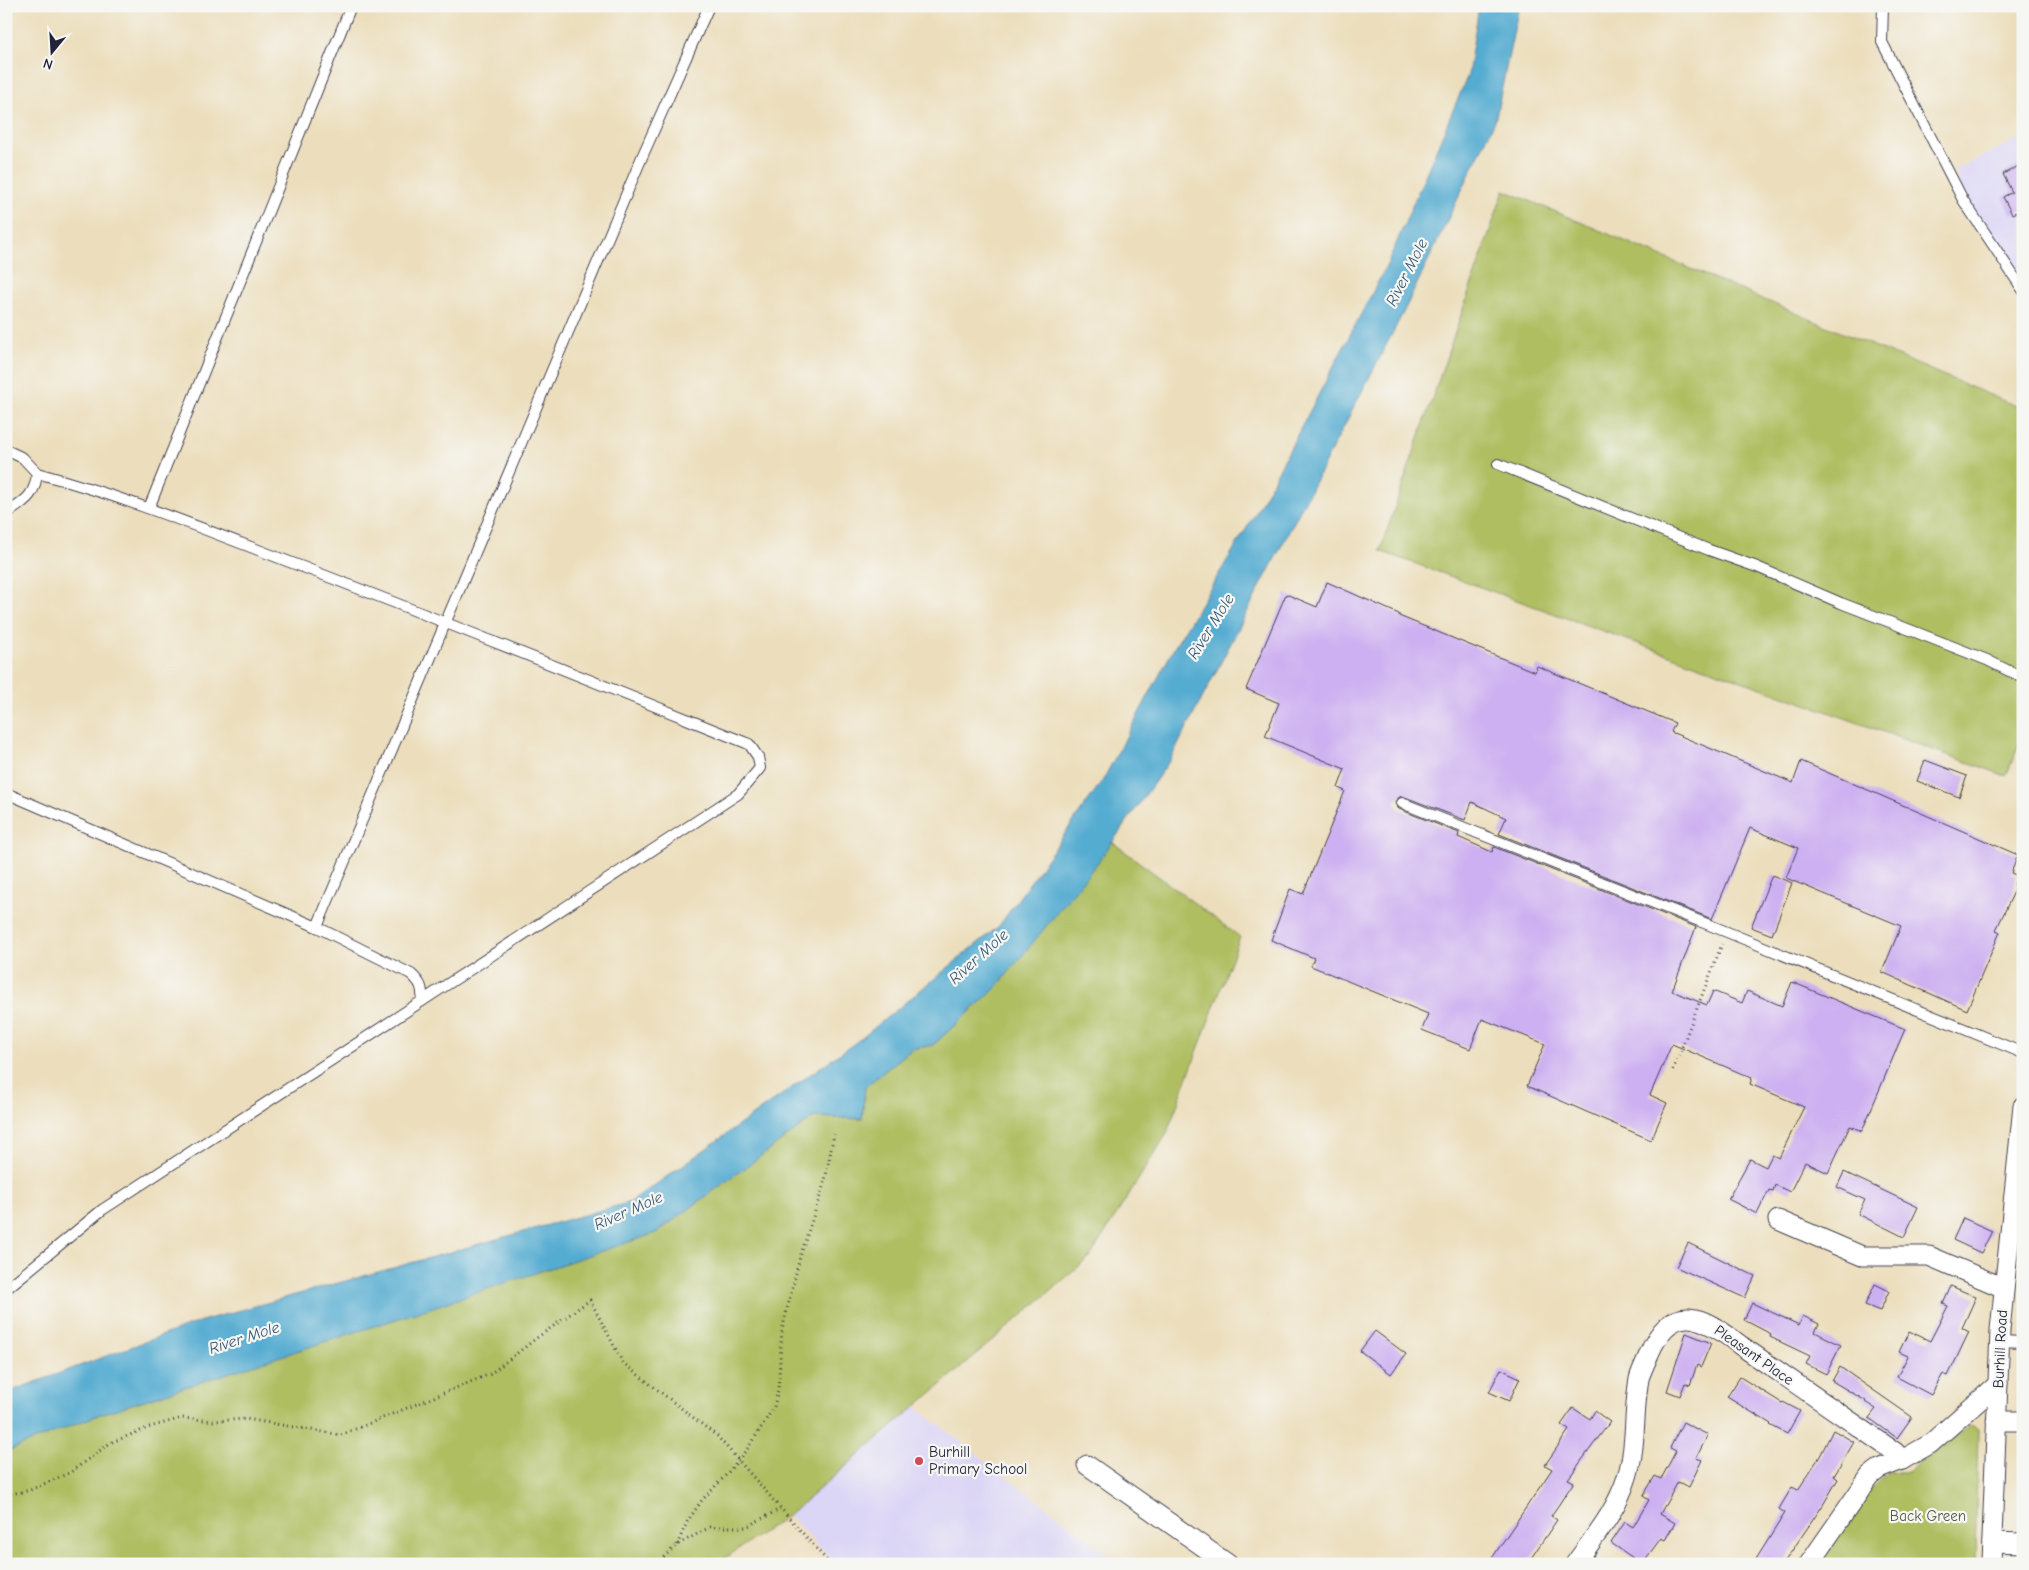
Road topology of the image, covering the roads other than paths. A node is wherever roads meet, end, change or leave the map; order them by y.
1 (351, 6) edge
2 (709, 6) edge
3 (1883, 6) edge
4 (2023, 290) edge
5 (6, 450) edge
6 (1498, 464) dead end
7 (37, 473) junction
8 (149, 508) junction
9 (6, 514) edge
10 (447, 622) junction
11 (2023, 678) edge
12 (6, 793) edge
13 (1402, 803) dead end
14 (317, 927) junction
15 (422, 1001) junction
16 (2023, 1053) edge
17 (2023, 1106) edge
18 (1778, 1220) dead end
19 (2004, 1288) junction
20 (6, 1289) edge
21 (2000, 1341) junction
22 (2023, 1342) edge
23 (1998, 1384) junction
24 (1996, 1421) junction
25 (2023, 1421) edge
26 (1902, 1460) junction
27 (1087, 1464) dead end
28 (1992, 1542) junction
29 (2023, 1543) edge
30 (1228, 1564) edge
31 (1575, 1564) edge
32 (1808, 1564) edge
33 (1991, 1564) edge

1 - 8 lane
2 - 10 lane
3 - 4 lane
5 - 7 lane
6 - 11 lane
7 - 8 lane
7 - 9 lane
8 - 10 lane
10 - 14 lane
10 - 15 lane
12 - 14 lane
13 - 16 lane
14 - 15 lane
15 - 20 lane
17 - 19 street, Burhill Road
18 - 19 street
19 - 21 street, Burhill Road
21 - 22 lane
21 - 23 street, Burhill Road
23 - 24 street, Burhill Road
23 - 26 street
24 - 25 street
24 - 28 street, Burhill Road
26 - 31 street, Pleasant Place
26 - 32 street
27 - 30 street
28 - 29 street
28 - 33 street, Burhill Road

